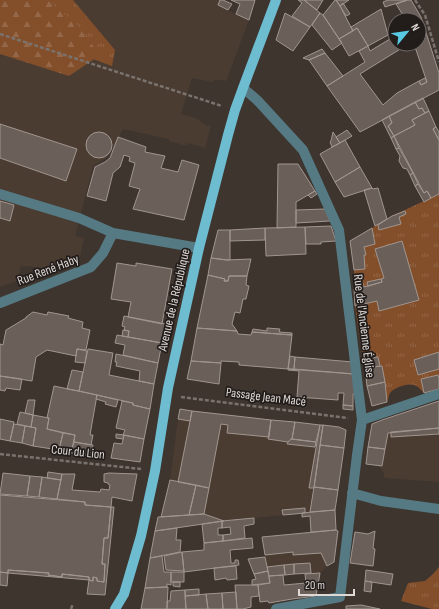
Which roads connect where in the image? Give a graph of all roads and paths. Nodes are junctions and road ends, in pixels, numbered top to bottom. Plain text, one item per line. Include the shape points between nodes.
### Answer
1 (276, 0) edge
2 (415, 0) edge
3 (0, 34) edge
4 (439, 62) edge
5 (243, 88) junction
6 (235, 110) junction
7 (0, 194) edge
8 (113, 233) junction
9 (199, 248) junction
10 (0, 303) edge
11 (439, 394) edge
12 (166, 395) junction
13 (362, 420) junction
14 (0, 454) edge
15 (155, 471) junction
16 (352, 493) junction
17 (439, 509) edge
18 (72, 604) dead end
19 (71, 609) edge
20 (115, 609) edge
21 (276, 609) edge

1 - 5 main road, Avenue de la République
2 - 4 path via 425,15
3 - 6 path
5 - 6 main road, Avenue de la République
5 - 13 street, Rue de l'Ancienne Église via 304,150 339,230
6 - 9 main road, Avenue de la République
7 - 8 street via 79,218
8 - 9 street
8 - 10 street, Rue René Haby via 103,253 91,267
9 - 12 main road, Avenue de la République
11 - 13 street
12 - 13 path, Passage Jean Macé
12 - 15 main road, Avenue de la République
13 - 16 street, Rue de l'Ancienne Église
14 - 15 path, Cour du Lion
15 - 20 main road, Avenue de la République via 141,536 124,594
16 - 17 street
16 - 21 street, Rue de l'Ancienne Église via 340,597
18 - 19 path

